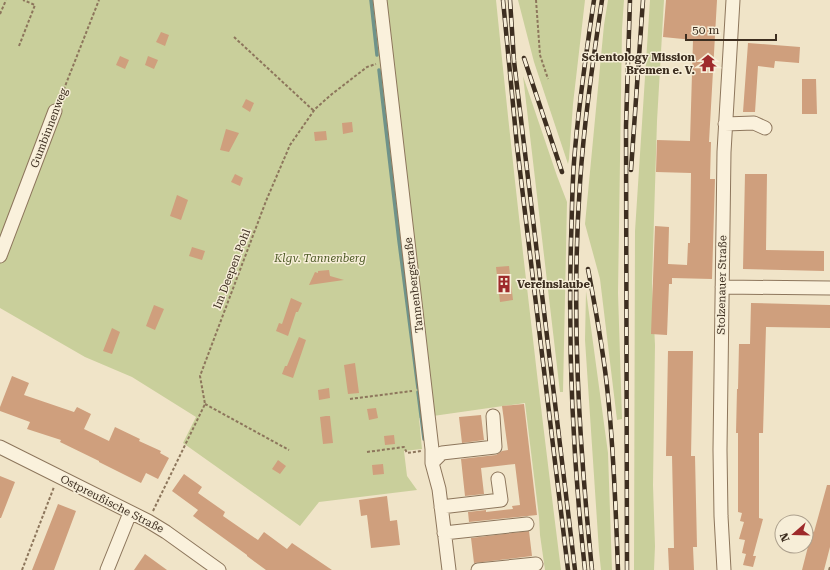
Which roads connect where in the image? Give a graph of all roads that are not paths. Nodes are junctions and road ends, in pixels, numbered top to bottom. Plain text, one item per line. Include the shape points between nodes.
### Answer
1 (380, 0) edge
2 (733, 0) edge
3 (55, 111) road end
4 (725, 124) junction
5 (765, 128) dead end
6 (0, 256) edge
7 (722, 288) junction
8 (830, 288) edge
9 (493, 416) dead end
10 (0, 447) edge
11 (432, 462) junction
12 (498, 479) dead end
13 (441, 507) junction
14 (130, 513) junction
15 (527, 524) dead end
16 (444, 533) junction
17 (536, 564) dead end
18 (107, 570) edge
19 (219, 570) edge
20 (449, 570) edge
21 (478, 570) edge
22 (724, 570) edge

1 - 11 street, Tannenbergstraße via 426,389
2 - 4 street, Stolzenauer Straße
3 - 6 street, Gumbinnenweg
4 - 5 street via 754,123
4 - 7 street, Stolzenauer Straße
7 - 8 street
7 - 22 street, Stolzenauer Straße via 720,450
9 - 11 street via 495,447 442,453
10 - 14 street, Ostpreußische Straße
11 - 13 street, Tannenbergstraße
12 - 13 street via 501,500
13 - 16 street, Tannenbergstraße
14 - 18 street
14 - 19 street, Ostpreußische Straße via 166,532
15 - 16 street
16 - 20 street, Tannenbergstraße
17 - 21 street

